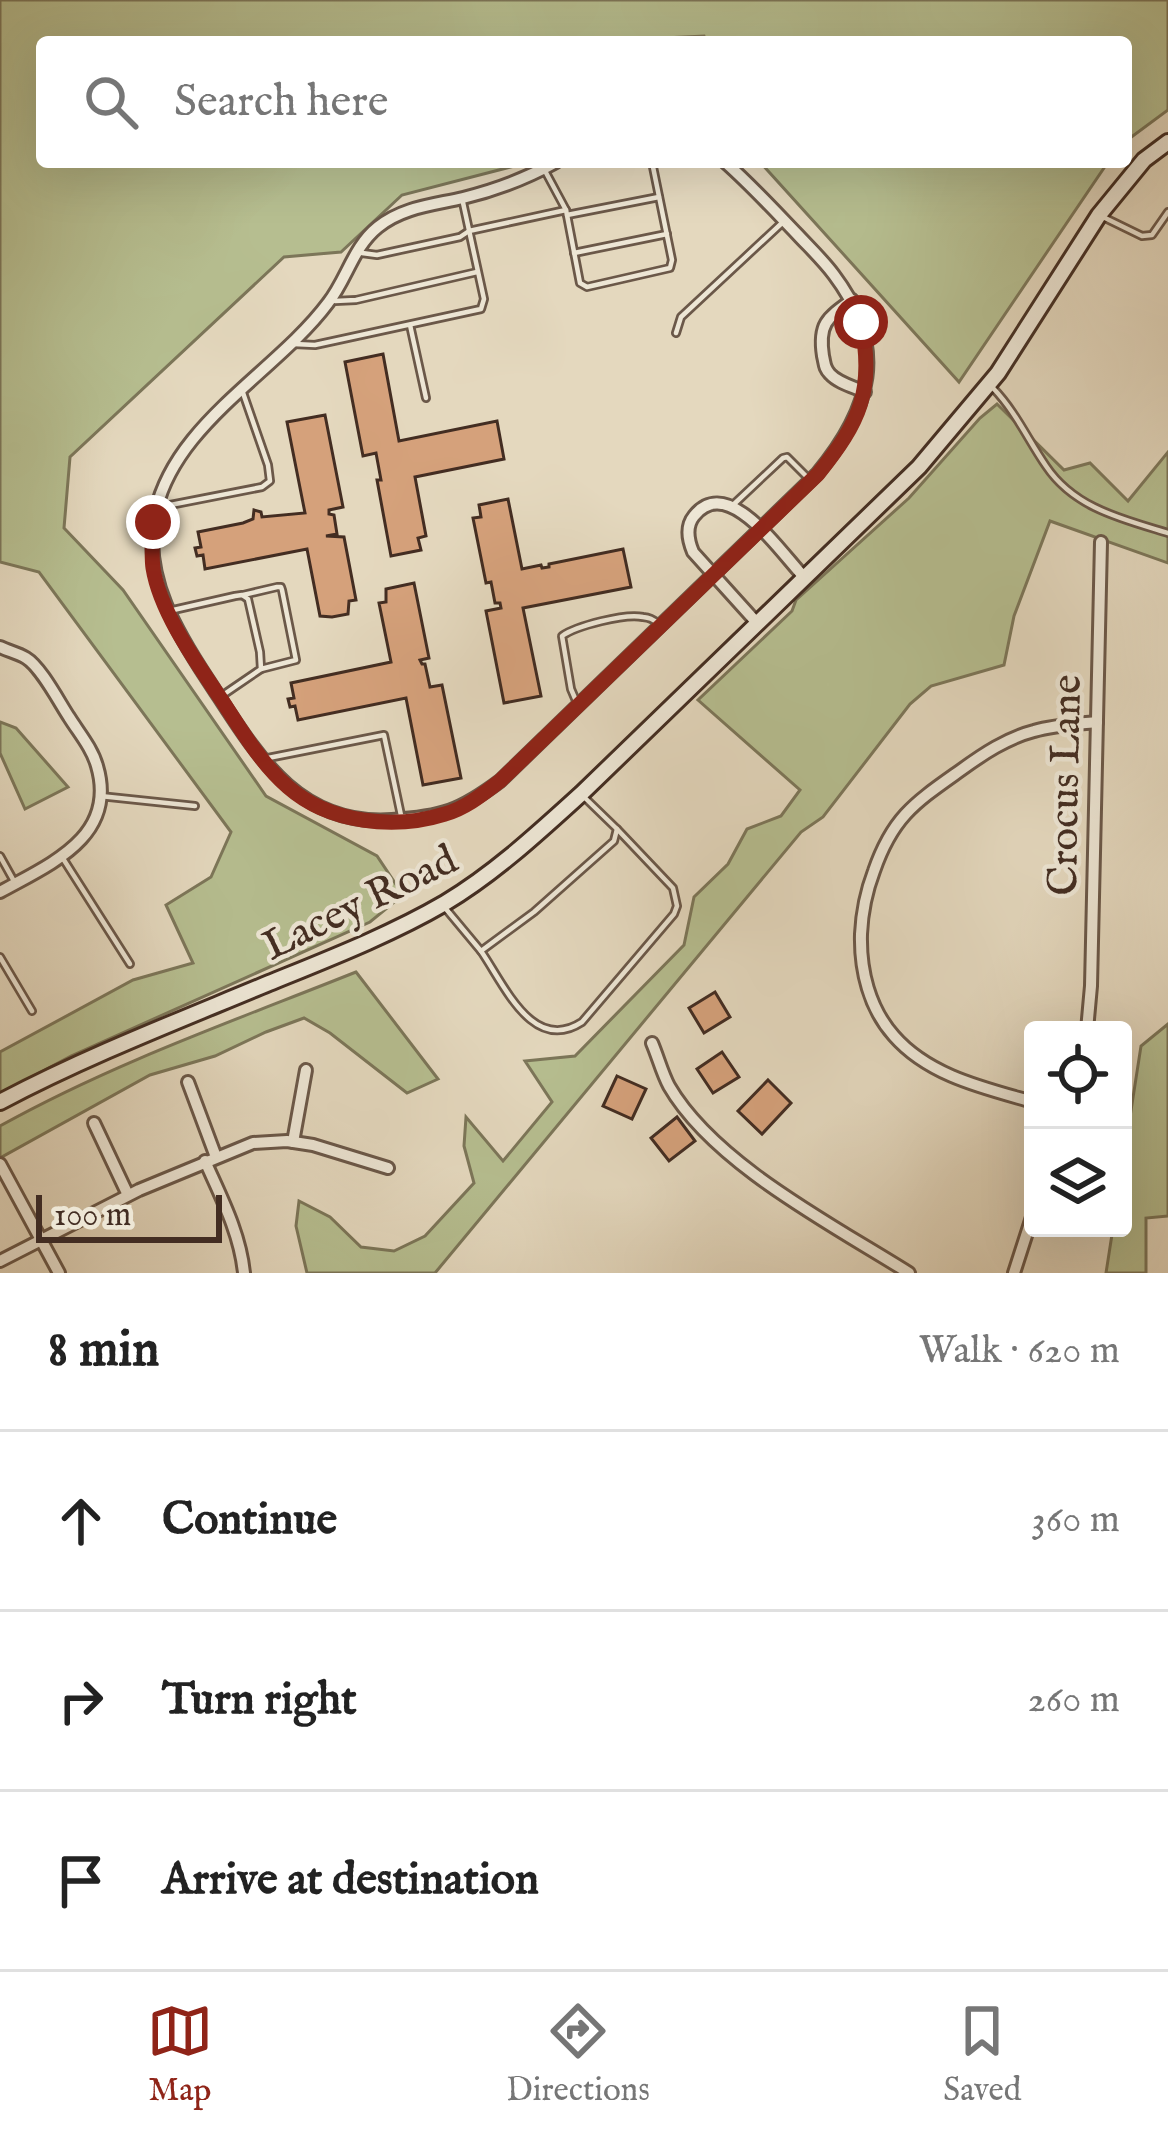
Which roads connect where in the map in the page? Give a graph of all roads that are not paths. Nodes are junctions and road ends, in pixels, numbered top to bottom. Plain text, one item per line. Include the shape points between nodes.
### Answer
1 (1168, 142) edge
2 (653, 168) edge
3 (731, 168) edge
4 (544, 169) joint
5 (659, 197) junction
6 (462, 198) junction
7 (567, 212) junction
8 (1168, 212) edge
9 (1099, 215) junction
10 (784, 221) junction
11 (469, 231) junction
12 (667, 234) junction
13 (358, 251) junction
14 (574, 253) junction
15 (478, 272) junction
16 (851, 300) junction
17 (330, 301) junction
18 (410, 325) junction
19 (676, 333) dead end
20 (288, 344) junction
21 (989, 384) junction
22 (242, 389) junction
23 (865, 392) junction
24 (426, 398) dead end
25 (811, 481) junction
26 (733, 505) junction
27 (157, 508) junction
28 (760, 530) junction
29 (1168, 533) edge
30 (1101, 542) dead end
31 (714, 574) junction
32 (804, 577) junction
33 (242, 595) junction
34 (169, 611) junction
35 (758, 623) junction
36 (661, 625) junction
37 (0, 647) edge
38 (261, 669) junction
39 (220, 698) junction
40 (578, 706) junction
41 (1097, 722) junction
42 (263, 759) junction
43 (581, 794) junction
44 (100, 796) junction
45 (196, 806) dead end
46 (402, 820) junction
47 (617, 830) junction
48 (0, 856) edge
49 (62, 856) junction
50 (15, 883) junction
51 (0, 892) edge
52 (443, 904) junction
53 (481, 952) junction
54 (0, 957) edge
55 (130, 964) dead end
56 (32, 1011) dead end
57 (1088, 1021) edge
58 (652, 1042) dead end
59 (306, 1070) dead end
60 (188, 1082) dead end
61 (1024, 1099) edge
62 (0, 1102) edge
63 (94, 1123) dead end
64 (293, 1142) junction
65 (211, 1159) junction
66 (0, 1164) edge
67 (388, 1168) dead end
68 (128, 1195) junction
69 (1026, 1237) edge
70 (41, 1240) junction
71 (0, 1261) edge
72 (59, 1273) edge
73 (244, 1273) edge
74 (909, 1273) edge
75 (1014, 1273) edge

1 - 9 main road, Lacey Road
2 - 5 lane
3 - 10 street
4 - 6 street
4 - 7 lane
5 - 7 lane
5 - 12 lane
6 - 11 lane
6 - 13 street via 390,219
7 - 11 lane
7 - 14 lane
8 - 9 lane via 1152,235 1142,236
9 - 21 main road, Lacey Road
10 - 16 street
10 - 19 lane via 681,316
11 - 13 lane via 377,255
11 - 15 lane
12 - 14 lane
12 - 14 lane via 670,268 587,287
13 - 17 street
15 - 17 lane
15 - 18 lane via 481,309
16 - 23 street via 866,345
16 - 23 street via 830,316 820,338 830,374
17 - 20 street
18 - 20 lane
18 - 24 lane
20 - 22 street
21 - 29 lane via 1070,494
21 - 32 main road, Lacey Road via 919,467
22 - 27 street via 173,464
22 - 27 lane via 270,481
23 - 25 street via 842,444
25 - 26 lane via 782,458
25 - 28 street
26 - 28 street
26 - 31 street via 712,503 688,527 693,552
27 - 34 street via 153,569
28 - 31 street
28 - 32 street
30 - 41 street, Crocus Lane
31 - 35 street
31 - 36 street
32 - 35 main road, Lacey Road
33 - 34 lane
33 - 38 lane
33 - 38 lane via 282,590 296,660
34 - 39 street
35 - 43 main road, Lacey Road
36 - 40 street
36 - 40 lane via 634,616 562,636
37 - 44 street via 30,660 67,714 91,750
38 - 39 lane
39 - 42 street
40 - 46 street via 470,804
41 - 57 street, Crocus Lane
41 - 61 street via 1029,731 932,790 884,840 866,893 863,973 892,1034 960,1081
42 - 46 street via 311,804 356,820
42 - 46 lane via 384,735
43 - 47 lane
43 - 52 main road, Lacey Road
44 - 45 lane
44 - 49 street via 91,829
47 - 53 lane via 573,878
47 - 53 lane via 673,888 677,906 582,1022 556,1032 538,1027
48 - 50 lane
49 - 50 street
49 - 55 lane
50 - 51 street
52 - 53 lane
52 - 62 main road, Lacey Road
54 - 56 lane
58 - 74 street via 668,1083 705,1133
59 - 64 street
60 - 65 street
63 - 68 street
64 - 65 street via 265,1141
64 - 67 street
65 - 68 street
65 - 73 street
66 - 70 street
68 - 70 street
69 - 75 street
70 - 71 street
70 - 72 street

